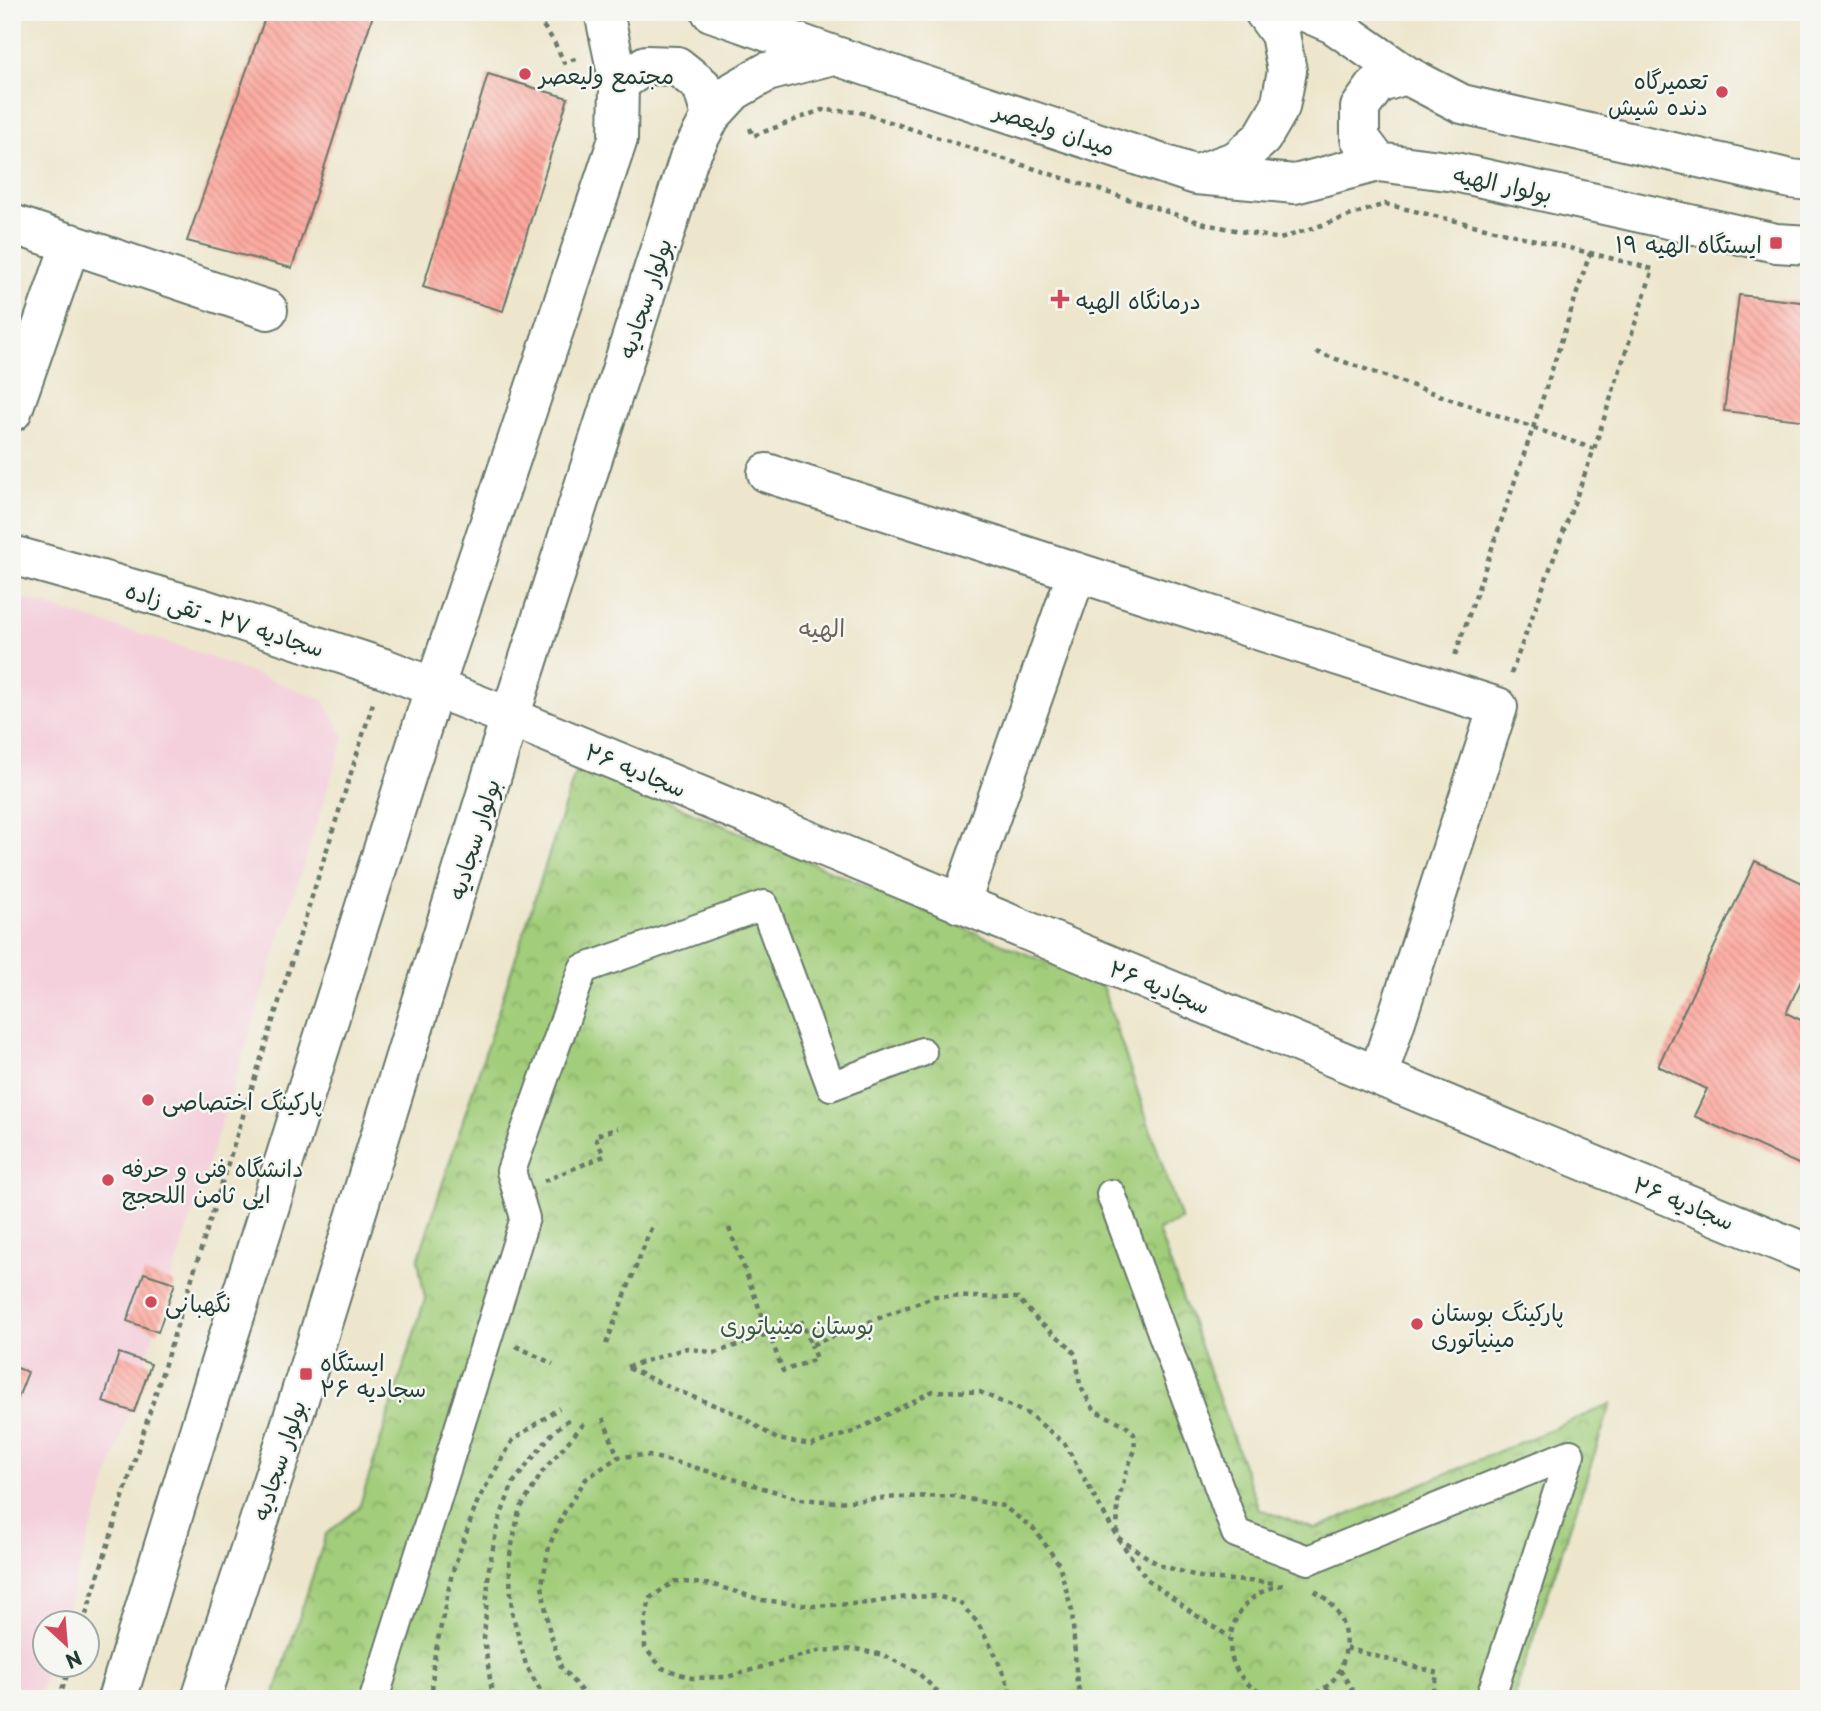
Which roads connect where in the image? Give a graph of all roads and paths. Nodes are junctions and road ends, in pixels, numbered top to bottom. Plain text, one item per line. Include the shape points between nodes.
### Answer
1 (604, 12) edge
2 (711, 12) edge
3 (1264, 12) edge
4 (1305, 12) edge
5 (833, 55) junction
6 (1406, 75) junction
7 (619, 83) junction
8 (723, 104) junction
9 (1378, 162) junction
10 (1196, 175) junction
11 (1809, 181) edge
12 (12, 224) edge
13 (71, 243) junction
14 (1809, 245) edge
15 (1590, 253) junction
16 (268, 310) dead end
17 (1316, 352) dead end
18 (12, 412) edge
19 (1533, 428) junction
20 (1594, 449) junction
21 (767, 472) dead end
22 (12, 555) edge
23 (1077, 572) junction
24 (384, 668) junction
25 (434, 689) junction
26 (1444, 690) junction
27 (1498, 707) junction
28 (510, 718) junction
29 (960, 904) junction
30 (922, 1052) dead end
31 (1378, 1076) junction
32 (618, 1128) dead end
33 (517, 1192) junction
34 (1111, 1194) dead end
35 (653, 1223) dead end
36 (729, 1228) dead end
37 (1809, 1254) edge
38 (489, 1332) junction
39 (769, 1334) junction
40 (606, 1345) dead end
41 (811, 1345) junction
42 (552, 1364) dead end
43 (559, 1408) dead end
44 (572, 1417) dead end
45 (603, 1418) dead end
46 (587, 1420) dead end
47 (618, 1457) junction
48 (1117, 1537) junction
49 (1305, 1588) dead end
50 (87, 1610) edge
51 (1230, 1637) junction
52 (1346, 1647) junction
53 (1340, 1670) junction
54 (65, 1680) edge
55 (1326, 1687) junction
56 (1305, 1698) edge
57 (59, 1699) edge
58 (117, 1699) edge
59 (201, 1699) edge
60 (374, 1699) edge
61 (432, 1699) edge
62 (493, 1699) edge
63 (545, 1699) edge
64 (588, 1699) edge
65 (945, 1699) edge
66 (1014, 1699) edge
67 (1082, 1699) edge
68 (1278, 1699) edge
69 (1297, 1699) edge
70 (1335, 1699) edge
71 (1358, 1699) edge
72 (1430, 1699) edge
73 (1490, 1699) edge

1 - 7 main road
2 - 5 main road, میدان ولیعصر
3 - 10 main road via 1280,34 1287,71 1280,107 1262,138 1237,160
4 - 6 main road via 1333,24
5 - 8 main road via 767,72
5 - 10 main road, میدان ولیعصر
6 - 9 main road via 1377,84 1360,108 1360,138
6 - 11 main road via 1462,104
7 - 8 main road via 646,65 677,66
7 - 25 main road via 618,139
8 - 15 path via 753,136 821,110 859,112 1205,224 1280,239 1385,204
8 - 28 main road, بولوار سجادیه via 688,158
9 - 10 main road, بولوار الهیه via 1295,184
9 - 14 main road, بولوار الهیه via 1455,172 1776,243
12 - 13 main road
13 - 16 main road
13 - 18 main road
15 - 19 path
15 - 20 path via 1653,268
17 - 19 path
19 - 20 path
19 - 26 path
20 - 27 path
21 - 23 main road
22 - 24 main road, سجادیه ۲۷ ـ تقی زاده via 201,608
23 - 26 main road
23 - 29 main road
24 - 25 main road, سجادیه ۲۷ ـ تقی زاده
24 - 50 path
25 - 28 main road, سجادیه ۲۶
25 - 58 main road
26 - 27 main road
27 - 31 main road
28 - 29 main road, سجادیه ۲۶
28 - 59 main road, بولوار سجادیه
29 - 31 main road, سجادیه ۲۶
30 - 33 street via 831,1086 764,905 583,969 511,1171
31 - 37 main road, سجادیه ۲۶
32 - 33 path via 595,1136 604,1156
33 - 38 street via 525,1218
34 - 73 street via 1236,1533 1308,1560 1570,1454
35 - 40 path
36 - 39 path
38 - 42 path
38 - 60 street
39 - 41 path via 802,1322
39 - 41 path via 783,1371 816,1359
39 - 48 path via 715,1353 687,1348 627,1367 739,1415 777,1439 811,1445 853,1432 933,1391 980,1392 1030,1415 1065,1444
41 - 48 path via 935,1296 1018,1298 1076,1354 1080,1386 1095,1411 1124,1424 1134,1434 1135,1450 1118,1502
43 - 61 path via 513,1440 478,1500 452,1573 433,1664
44 - 62 path via 554,1431 513,1483 498,1522 484,1639
45 - 47 path
46 - 63 path via 543,1471 519,1511 509,1560 512,1612 526,1665
47 - 64 path via 586,1479 565,1511 549,1546 542,1586 561,1667
47 - 67 path via 645,1455 800,1499 837,1502 953,1496 1003,1506 1035,1530 1059,1564 1072,1611
48 - 51 path via 1147,1579
48 - 51 path via 1159,1565 1204,1578 1294,1584 1271,1587 1251,1598 1237,1615
49 - 52 path via 1333,1605 1344,1625
51 - 68 path via 1233,1660 1243,1679 1261,1694
52 - 53 path
52 - 72 path via 1438,1673
53 - 55 path
53 - 71 path
54 - 57 path
55 - 56 path
55 - 70 path
56 - 69 path
65 - 66 path via 916,1671 883,1655 856,1649 818,1651 727,1676 692,1678 662,1668 645,1648 650,1598 675,1581 814,1606 937,1596 960,1603 977,1622

